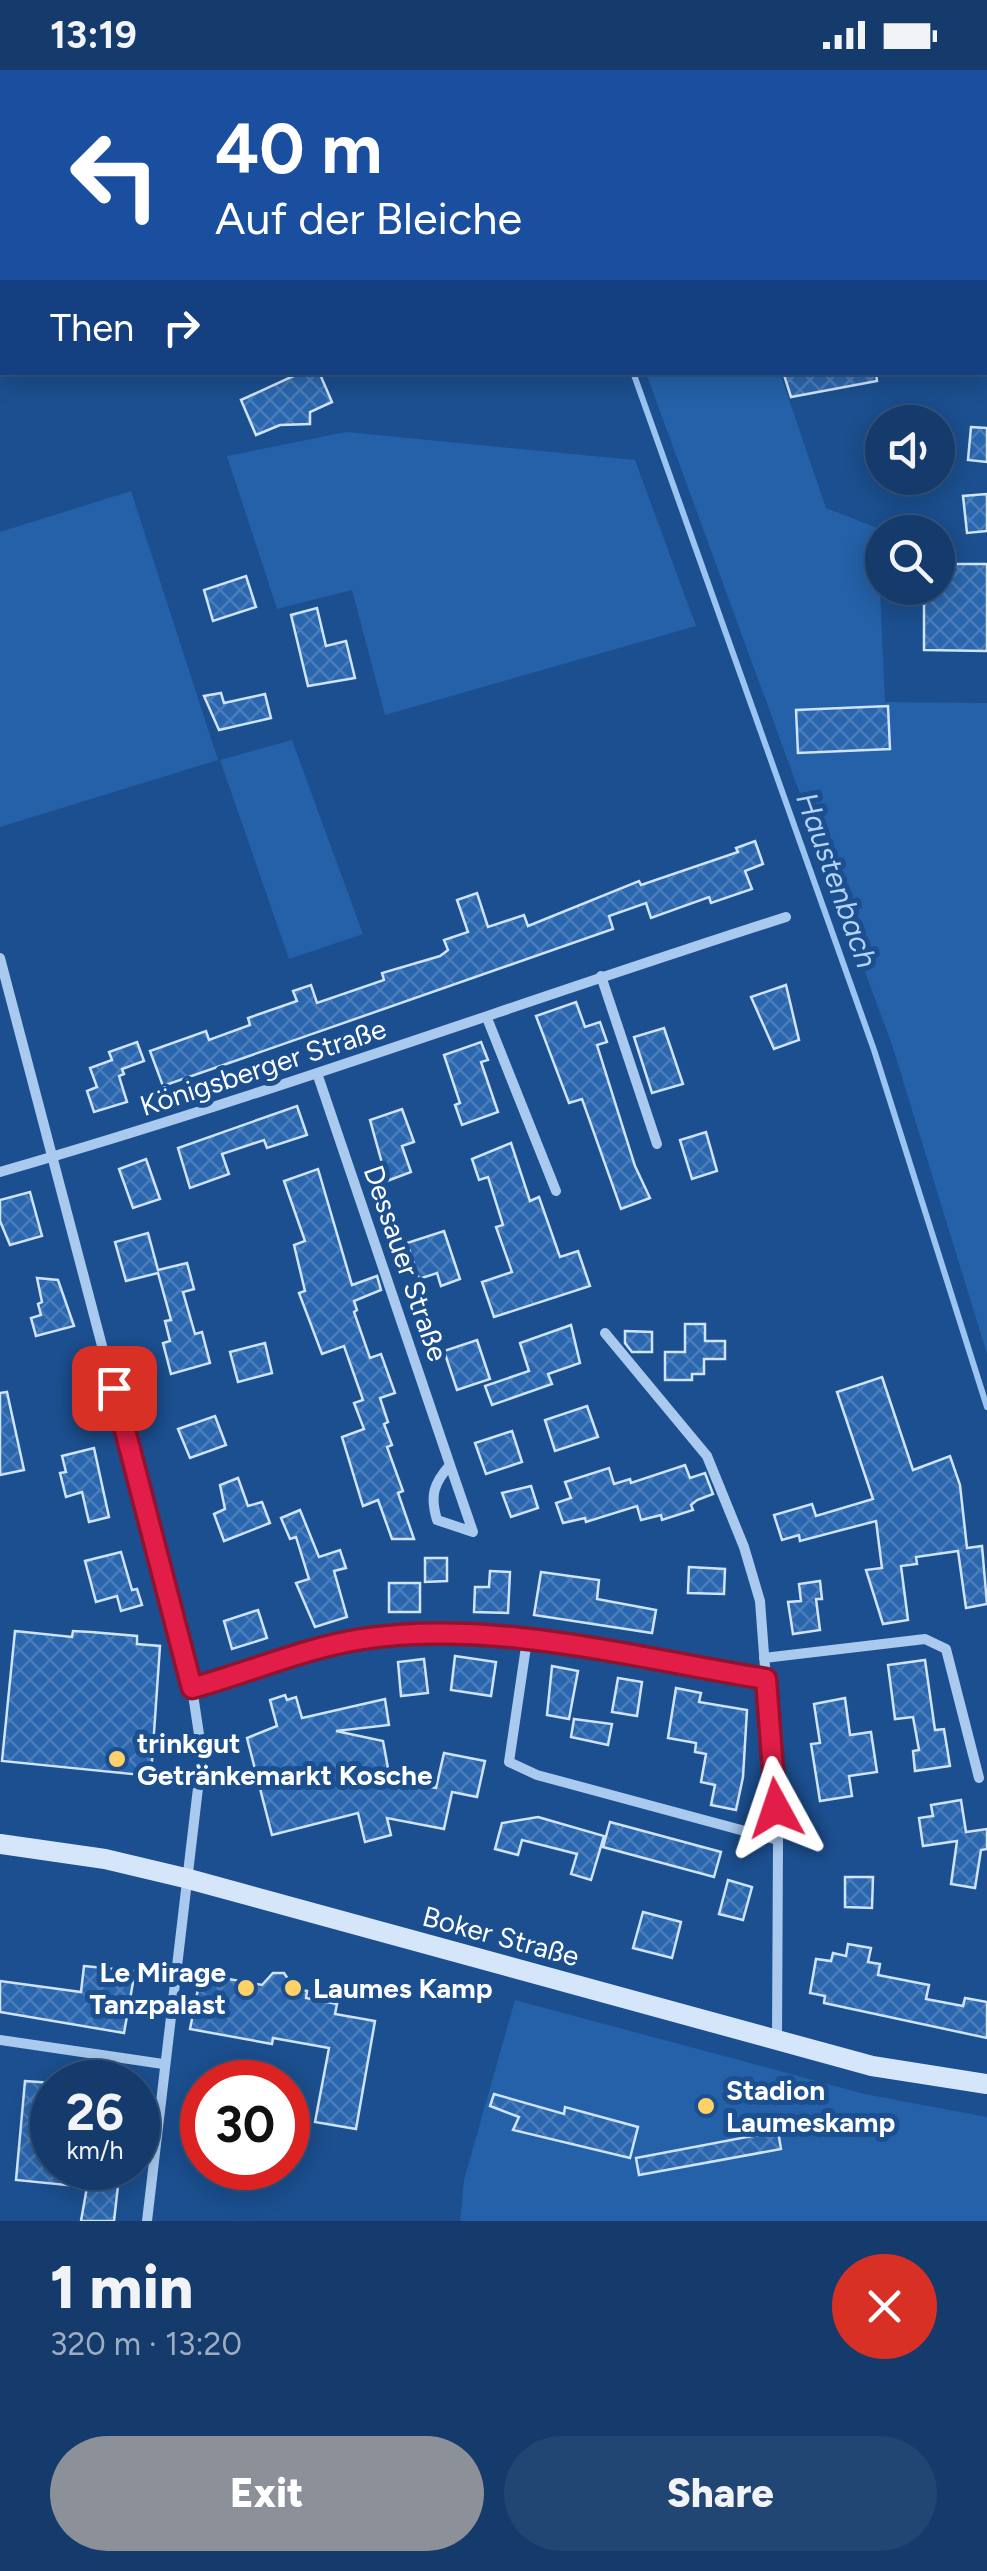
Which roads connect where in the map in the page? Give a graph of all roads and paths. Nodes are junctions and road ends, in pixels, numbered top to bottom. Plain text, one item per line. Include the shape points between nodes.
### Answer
1 (786, 917) dead end
2 (0, 958) edge
3 (601, 976) junction
4 (487, 1018) junction
5 (318, 1076) junction
6 (658, 1144) dead end
7 (52, 1157) junction
8 (0, 1172) edge
9 (556, 1191) dead end
10 (605, 1333) dead end
11 (450, 1465) junction
12 (527, 1640) junction
13 (764, 1658) junction
14 (766, 1679) junction
15 (192, 1688) junction
16 (979, 1778) dead end
17 (778, 1840) junction
18 (0, 1844) edge
19 (184, 1878) junction
20 (0, 2040) edge
21 (777, 2040) junction
22 (163, 2064) junction
23 (987, 2084) edge
24 (147, 2221) edge

1 - 3 street, Königsberger Straße
2 - 7 street
3 - 4 street, Königsberger Straße
3 - 6 street
4 - 5 street, Königsberger Straße
4 - 9 street
5 - 7 street, Königsberger Straße
5 - 11 street, Dessauer Straße
7 - 8 street, Königsberger Straße
7 - 15 street
10 - 13 street via 706,1456 760,1601
11 - 11 street, Dessauer Straße via 462,1498 473,1532 437,1520 431,1500
12 - 14 street
12 - 15 street via 428,1633 358,1640
12 - 17 street via 509,1762
13 - 14 street
13 - 16 street via 924,1639 946,1648
14 - 17 street
15 - 19 street via 202,1754
17 - 21 street
18 - 19 main road, Boker Straße
19 - 21 main road, Boker Straße
19 - 22 street
20 - 22 street
21 - 23 main road, Boker Straße via 872,2066
22 - 24 street

